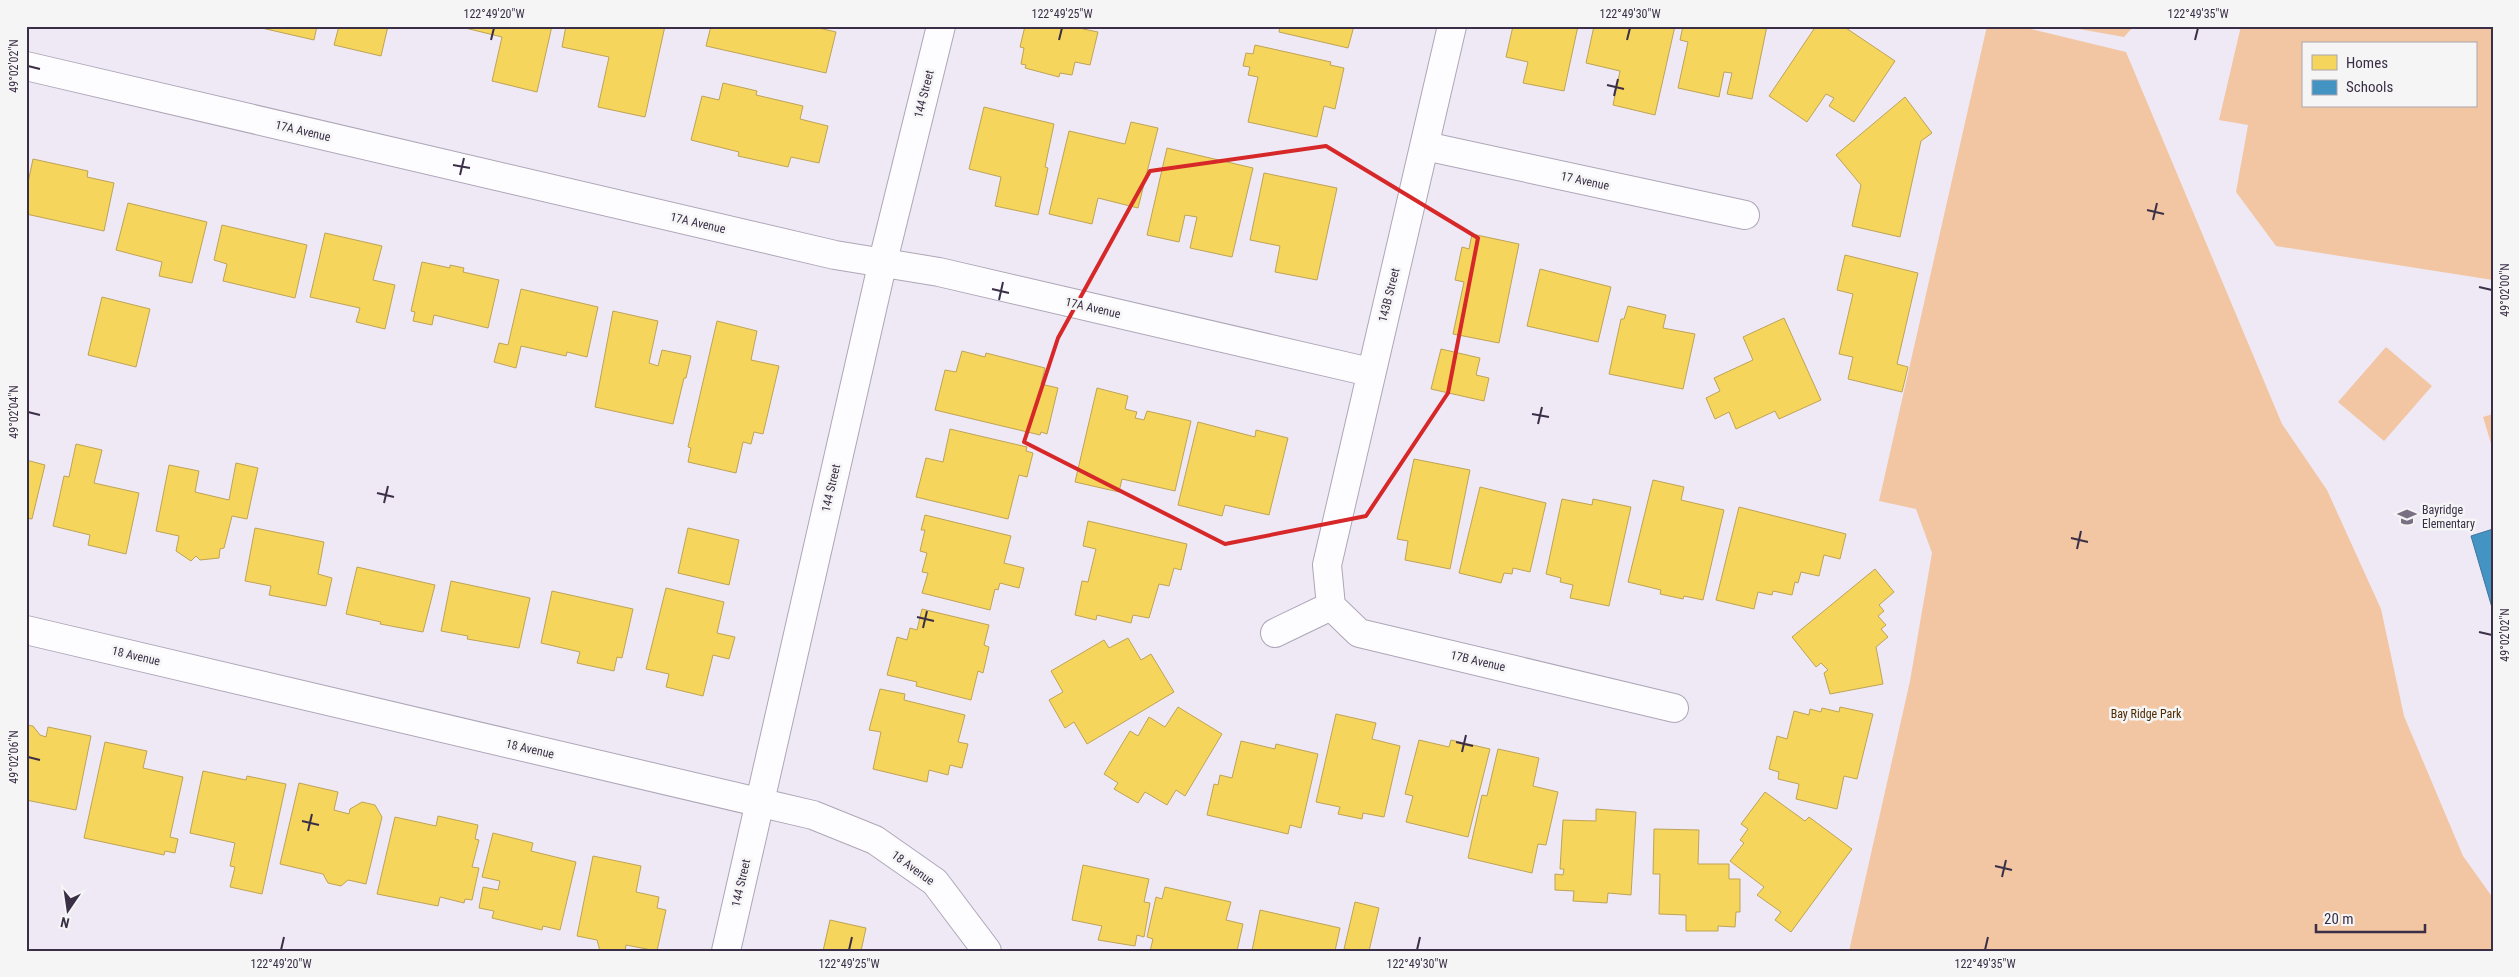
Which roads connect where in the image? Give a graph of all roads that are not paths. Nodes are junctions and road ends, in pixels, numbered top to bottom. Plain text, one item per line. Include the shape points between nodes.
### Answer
1 (941, 26) edge
2 (1452, 26) edge
3 (26, 66) edge
4 (1425, 146) junction
5 (1745, 215) dead end
6 (883, 261) junction
7 (1370, 372) junction
8 (1332, 606) junction
9 (26, 630) edge
10 (1275, 633) dead end
11 (1674, 708) dead end
12 (759, 802) junction
13 (726, 951) edge
14 (987, 951) edge

1 - 6 street, 144 Street
2 - 4 street, 143B Street
3 - 6 street, 17A Avenue via 835,254
4 - 5 street, 17 Avenue
4 - 7 street, 143B Street
6 - 7 street, 17A Avenue
6 - 12 street, 144 Street
7 - 8 street, 143B Street via 1327,565
8 - 10 street
8 - 11 street, 17B Avenue via 1359,633
9 - 12 street, 18 Avenue
12 - 13 street, 144 Street
12 - 14 street, 18 Avenue via 813,815 875,840 935,882

